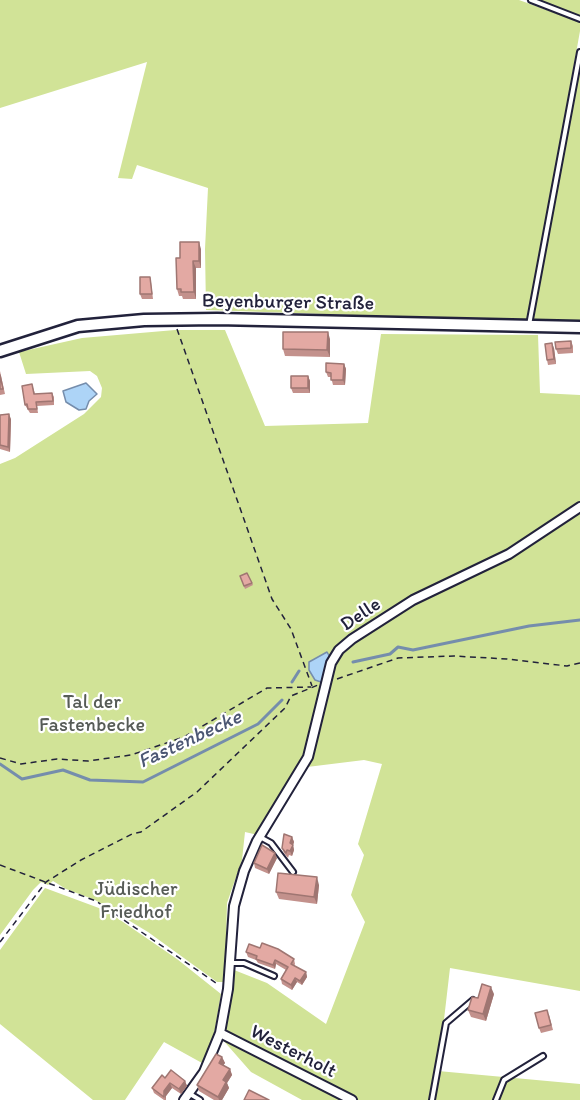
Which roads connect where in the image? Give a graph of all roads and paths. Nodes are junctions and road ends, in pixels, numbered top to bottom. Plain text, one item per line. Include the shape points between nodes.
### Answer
1 (531, 0) edge
2 (580, 19) edge
3 (580, 52) edge
4 (174, 319) junction
5 (529, 326) junction
6 (580, 327) edge
7 (0, 351) edge
8 (580, 507) edge
9 (580, 663) edge
10 (325, 683) junction
11 (312, 687) junction
12 (0, 758) edge
13 (260, 837) junction
14 (0, 865) edge
15 (293, 872) edge
16 (46, 882) junction
17 (0, 942) edge
18 (230, 963) junction
19 (274, 976) dead end
20 (228, 989) junction
21 (476, 998) edge
22 (220, 1033) junction
23 (543, 1056) dead end
24 (187, 1097) edge
25 (200, 1100) edge
26 (352, 1100) edge
27 (432, 1100) edge
28 (496, 1100) edge

1 - 2 lane
3 - 5 lane
4 - 5 main road, Beyenburger Straße
4 - 7 main road, Beyenburger Straße via 78,326
4 - 11 path via 272,599 291,629
5 - 6 main road, Beyenburger Straße
8 - 10 street, Delle via 509,554 413,600 352,639 331,663
9 - 10 path via 567,666 454,656 398,658
10 - 11 path
10 - 13 street, Delle via 308,756
11 - 12 path via 267,688 184,737 132,755 21,764
11 - 16 path via 291,696 285,708 197,792 141,832 81,860
13 - 15 lane via 271,843
13 - 18 street, Delle via 234,906
14 - 16 path
16 - 17 path
16 - 20 path via 96,901
18 - 19 lane via 244,963
18 - 20 street, Delle
20 - 22 street, Delle
21 - 27 lane via 446,1023
22 - 24 street, Delle via 204,1072
22 - 26 street, Westerholt
23 - 28 lane via 504,1080
24 - 25 lane

